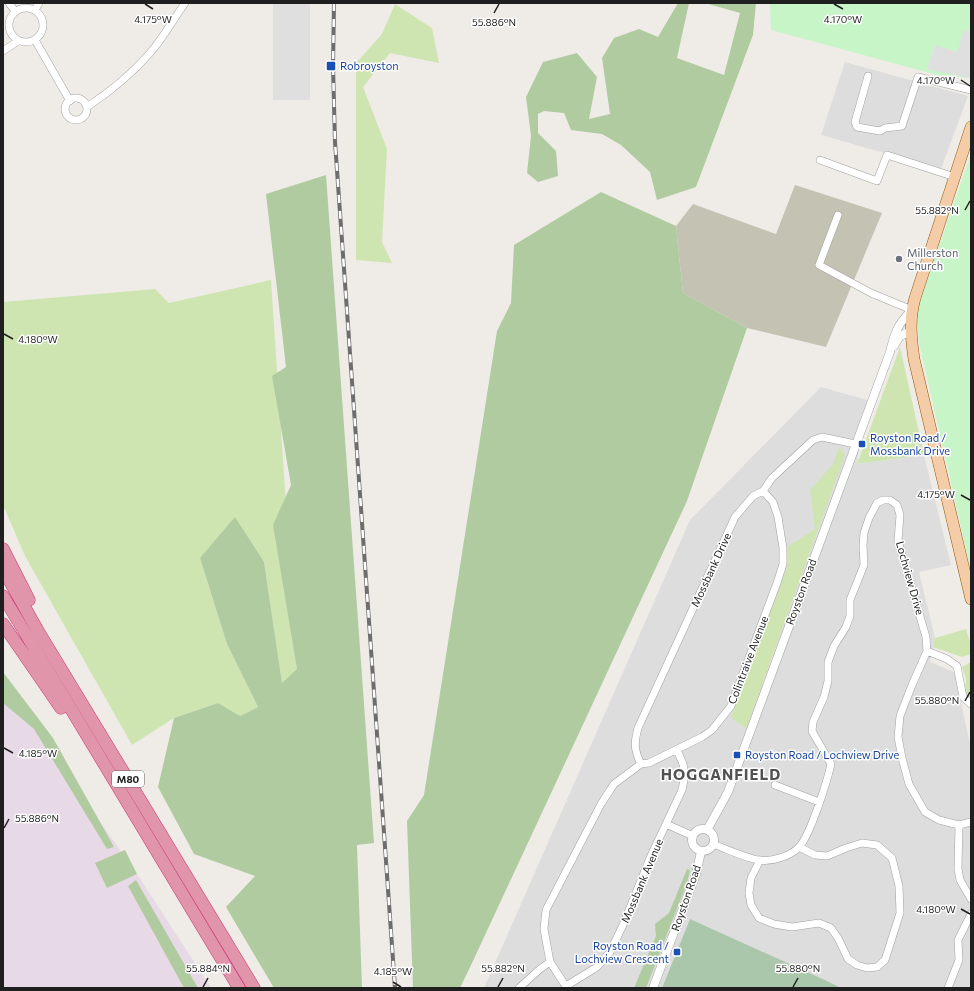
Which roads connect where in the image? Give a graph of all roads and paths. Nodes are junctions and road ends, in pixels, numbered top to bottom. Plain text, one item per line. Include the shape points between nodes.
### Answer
1 (9, 3) edge
2 (39, 3) edge
3 (185, 3) edge
4 (35, 10) junction
5 (15, 11) junction
6 (6, 32) edge
7 (35, 40) junction
8 (18, 41) junction
9 (3, 51) edge
10 (868, 76) dead end
11 (971, 90) edge
12 (70, 101) junction
13 (87, 107) junction
14 (971, 127) edge
15 (820, 160) dead end
16 (955, 177) junction
17 (838, 215) dead end
18 (912, 310) junction
19 (911, 331) junction
20 (890, 352) junction
21 (855, 444) junction
22 (763, 492) junction
23 (3, 550) edge
24 (3, 569) edge
25 (3, 596) edge
26 (971, 599) edge
27 (3, 624) edge
28 (927, 651) junction
29 (971, 704) edge
30 (100, 733) junction
31 (677, 750) junction
32 (641, 764) junction
33 (775, 786) dead end
34 (120, 791) junction
35 (819, 802) junction
36 (971, 822) edge
37 (666, 824) junction
38 (959, 825) junction
39 (707, 830) junction
40 (692, 836) junction
41 (713, 844) junction
42 (800, 847) junction
43 (701, 852) junction
44 (760, 860) junction
45 (971, 899) edge
46 (971, 914) edge
47 (550, 962) junction
48 (567, 987) edge
49 (239, 988) edge
50 (254, 988) edge
51 (519, 988) edge
52 (652, 988) edge
53 (948, 988) edge

1 - 5 street
2 - 4 street
3 - 13 street via 151,52 134,71
4 - 5 street via 24,8
4 - 7 street via 43,25 40,36
5 - 6 street
6 - 8 street
7 - 8 street
7 - 12 street
8 - 9 street
10 - 11 street via 855,122 857,127 880,131 902,126 918,77
12 - 13 street via 80,99
12 - 13 street via 66,106 66,113 74,120 84,117
14 - 16 main road
15 - 16 street via 877,181 887,155
16 - 18 main road
17 - 18 street via 819,266 871,293
18 - 19 main road
18 - 20 street, Royston Road via 898,327
19 - 20 street, Royston Road via 900,336
19 - 26 main road via 915,365
20 - 21 street, Royston Road
21 - 22 street, Mossbank Drive via 822,437 813,440 772,478
21 - 39 street, Royston Road via 728,792
22 - 31 street, Colintraive Avenue via 773,502 778,517 783,564 777,583 732,706 712,730
22 - 32 street, Mossbank Drive via 753,496 735,517 638,728 634,740 635,752
23 - 30 highway
24 - 30 highway, M80
25 - 34 highway, M80
27 - 34 highway
28 - 29 street via 957,666 963,697
28 - 35 street, Lochview Drive via 926,637 898,541 900,515 897,504 883,500 878,503 869,518 864,533 864,565 850,600 850,616 846,627 828,662 828,680 824,697 813,722 812,731 831,764
28 - 38 street via 900,716 898,737 908,784 925,812 939,820
30 - 50 highway, M80
31 - 32 street, Colintraive Avenue
31 - 37 street, Mossbank Avenue via 685,775 682,790
32 - 47 street, Colintraive Avenue via 614,784 546,910 544,929
33 - 35 street
34 - 49 highway, M80
35 - 42 street, Lochview Drive
36 - 38 street
37 - 40 street, Mossbank Avenue
37 - 48 street, Mossbank Avenue via 610,952 596,967
38 - 45 street via 958,869 960,880
39 - 40 street via 699,829
39 - 41 street via 713,835
40 - 43 street via 692,844
41 - 43 street
41 - 44 street
42 - 44 street via 774,860
42 - 44 street via 815,855 827,856 857,845 877,844 892,858 899,886 900,913 885,960 877,968 857,965 848,959 831,928 819,923 792,928 759,918 751,904 749,893 751,878
43 - 52 street, Royston Road via 696,874
46 - 53 street via 958,940 959,960
47 - 48 street, Colintraive Avenue
47 - 51 street

